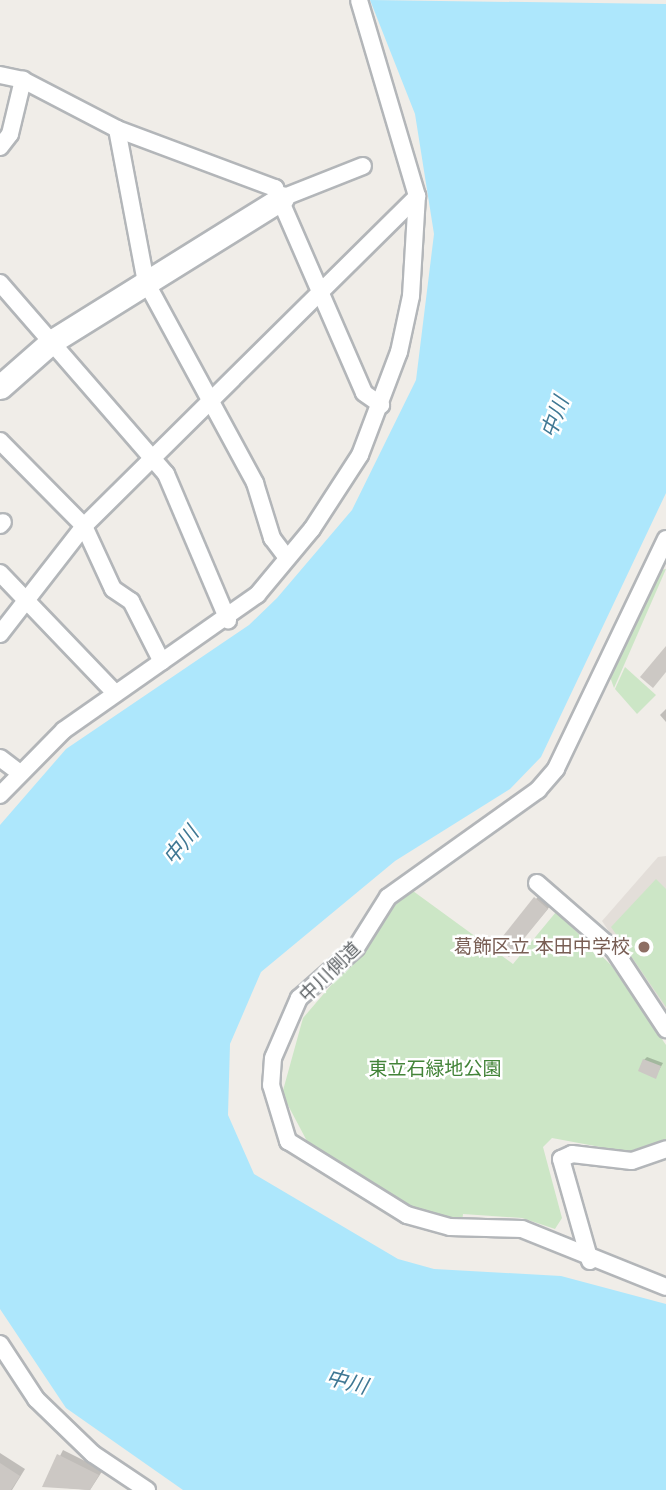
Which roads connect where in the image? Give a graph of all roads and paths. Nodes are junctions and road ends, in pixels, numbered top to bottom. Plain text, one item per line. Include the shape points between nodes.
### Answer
1 (359, 0) edge
2 (0, 75) edge
3 (23, 80) junction
4 (117, 129) junction
5 (0, 147) edge
6 (363, 166) dead end
7 (417, 196) junction
8 (282, 198) junction
9 (146, 282) junction
10 (0, 283) edge
11 (318, 291) junction
12 (51, 342) junction
13 (0, 387) edge
14 (210, 398) junction
15 (381, 405) junction
16 (0, 441) edge
17 (152, 457) junction
18 (84, 526) junction
19 (664, 550) edge
20 (287, 558) junction
21 (0, 573) edge
22 (26, 600) junction
23 (228, 620) junction
24 (0, 634) edge
25 (162, 662) junction
26 (115, 693) junction
27 (0, 758) edge
28 (18, 771) junction
29 (0, 795) edge
30 (537, 883) dead end
31 (666, 1029) edge
32 (666, 1149) edge
33 (575, 1217) junction
34 (559, 1243) junction
35 (590, 1261) junction
36 (666, 1287) edge
37 (0, 1344) edge
38 (147, 1490) edge

1 - 7 street
2 - 3 street
3 - 4 street
3 - 5 street via 10,134
4 - 8 street via 253,178
4 - 9 street
6 - 8 street
7 - 11 street
7 - 15 street via 411,296
8 - 9 street
8 - 11 street
9 - 12 street
9 - 14 street
10 - 12 street
11 - 14 street
11 - 15 street via 364,393
12 - 13 street
12 - 17 street
14 - 17 street
14 - 20 street
15 - 20 street via 333,500
16 - 18 street
17 - 18 street
17 - 23 street via 166,474
18 - 22 street
18 - 25 street via 114,589 131,601
19 - 34 street, 中川側道 via 587,713 546,782 399,886 356,948 299,998 273,1058 276,1118 288,1141 305,1154 417,1220 450,1227 522,1229
20 - 23 street
21 - 22 street
22 - 24 street
22 - 26 street
23 - 25 street
25 - 26 street
26 - 28 street
27 - 28 street
28 - 29 street
30 - 31 street via 614,950
32 - 33 street via 616,1162 566,1154 560,1165
33 - 34 street via 574,1237
33 - 35 street
34 - 35 street, 中川側道
35 - 36 street, 中川側道
37 - 38 street via 36,1399 93,1454

